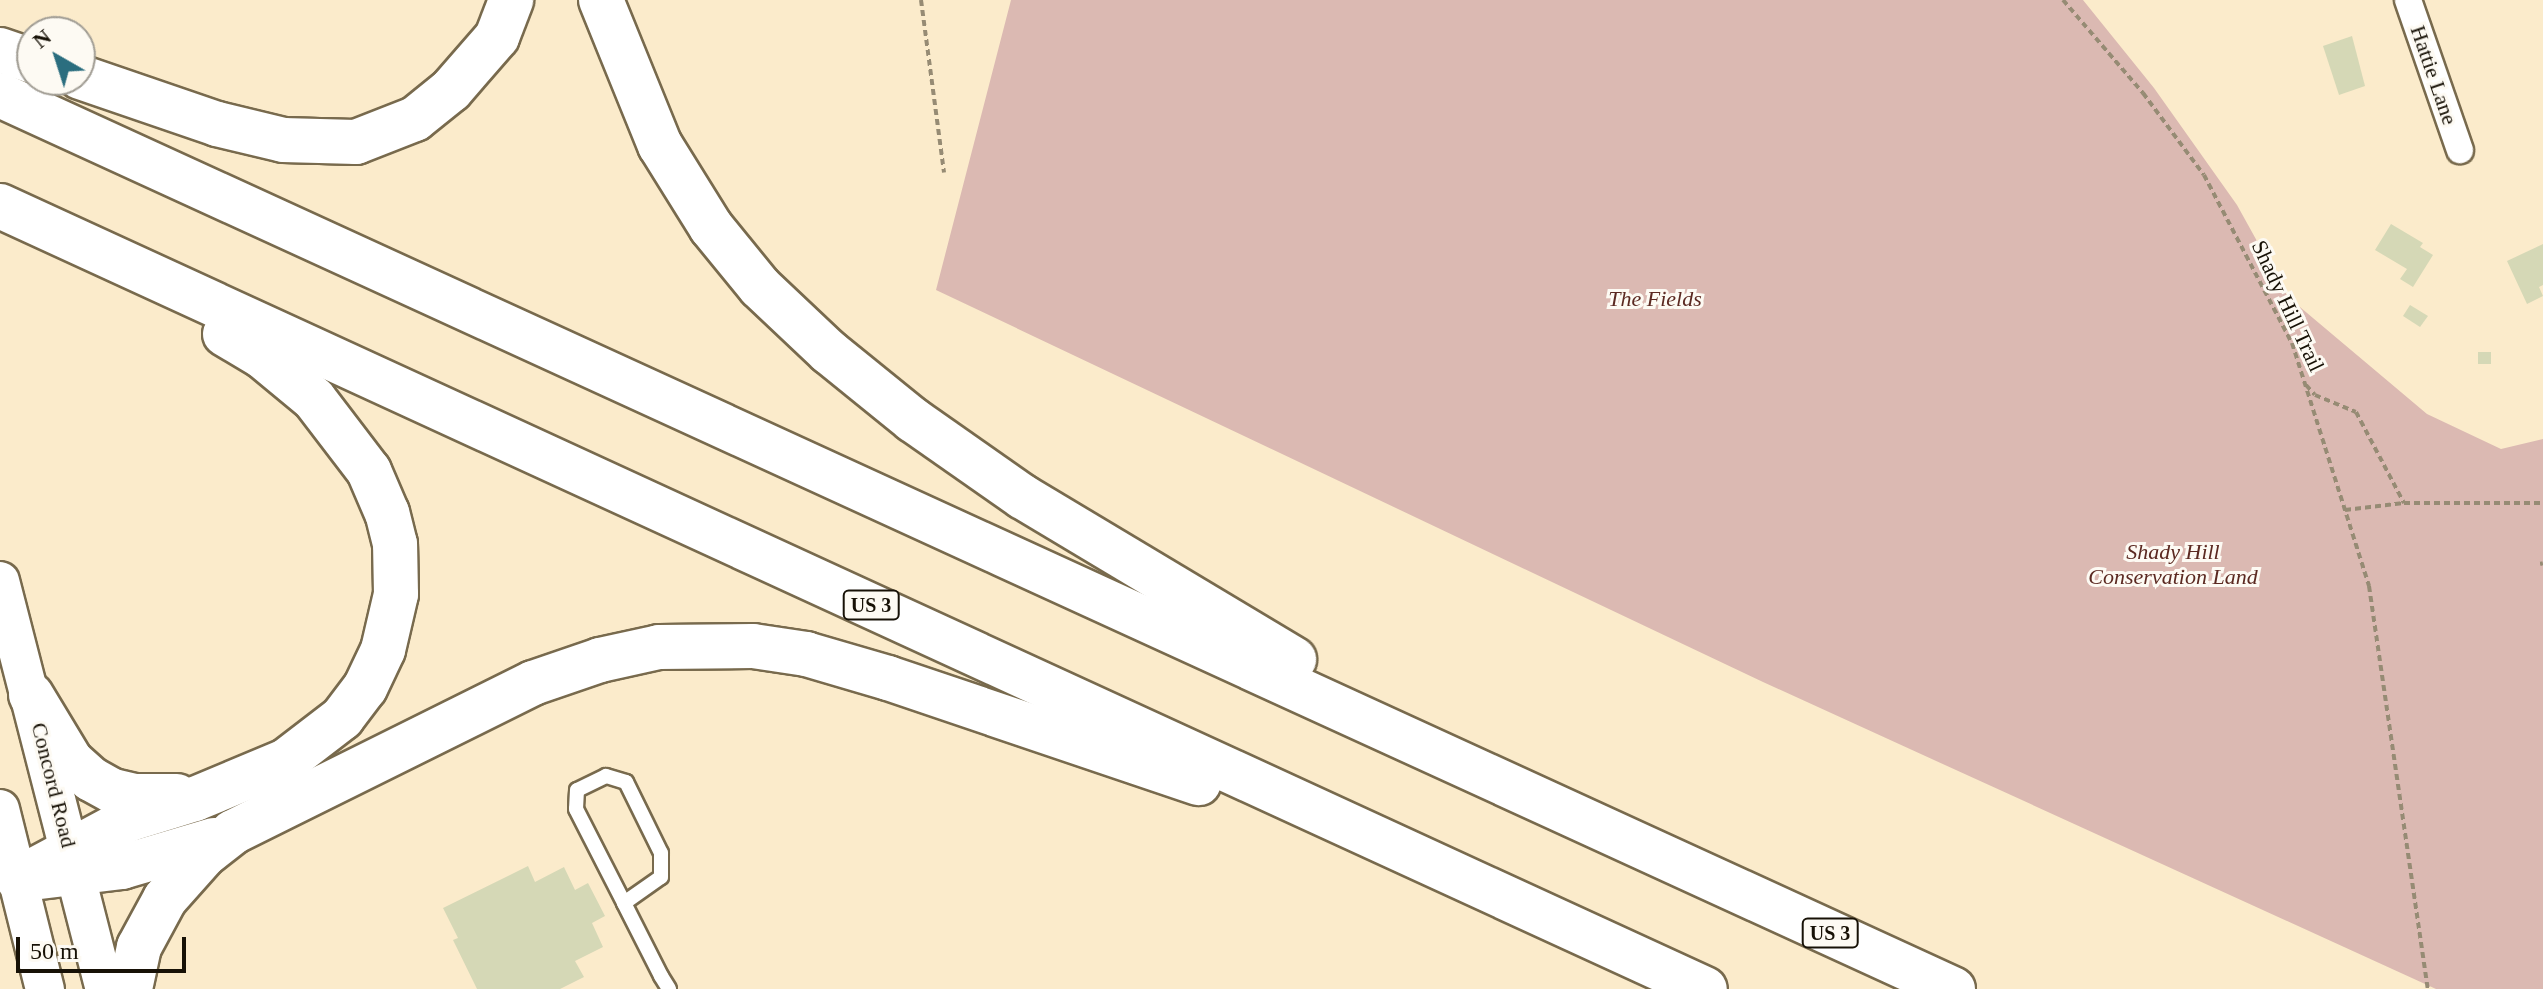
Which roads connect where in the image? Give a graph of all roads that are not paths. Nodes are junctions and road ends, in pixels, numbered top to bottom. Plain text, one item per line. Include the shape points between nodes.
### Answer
1 (511, 0) edge
2 (601, 0) edge
3 (2408, 0) edge
4 (96, 82) edge
5 (0, 95) edge
6 (2460, 150) dead end
7 (18, 214) edge
8 (0, 581) edge
9 (31, 695) junction
10 (1478, 770) junction
11 (195, 799) junction
12 (0, 809) edge
13 (233, 832) junction
14 (1405, 851) junction
15 (73, 862) junction
16 (18, 879) junction
17 (624, 903) junction
18 (45, 989) edge
19 (105, 989) edge
20 (130, 989) edge
21 (669, 989) edge
22 (1705, 989) edge
23 (1953, 989) edge

1 - 4 highway via 497,37 451,90 415,119 356,142 283,140 217,124
2 - 10 highway via 660,145 711,227 760,287 829,352 913,420 1023,497
3 - 6 street, Hattie Lane
5 - 10 highway, US 3
7 - 11 highway via 273,364 342,432 369,471 387,513 395,544 396,594 383,650 365,688 342,718 286,761
7 - 14 highway, US 3
8 - 9 main road, Concord Road
9 - 11 highway via 71,761 91,779 135,796
9 - 15 main road, Concord Road
10 - 23 highway, US 3
11 - 15 highway via 130,819
12 - 16 main road
13 - 14 highway via 533,683 600,660 659,647 708,644 806,654 888,678
13 - 15 highway via 157,859
13 - 20 highway via 165,899 139,947
14 - 22 highway, US 3
15 - 16 highway
15 - 19 main road, Concord Road
16 - 18 main road
17 - 17 lane via 661,877 661,853 626,782 606,776 577,790 576,809
17 - 21 lane

